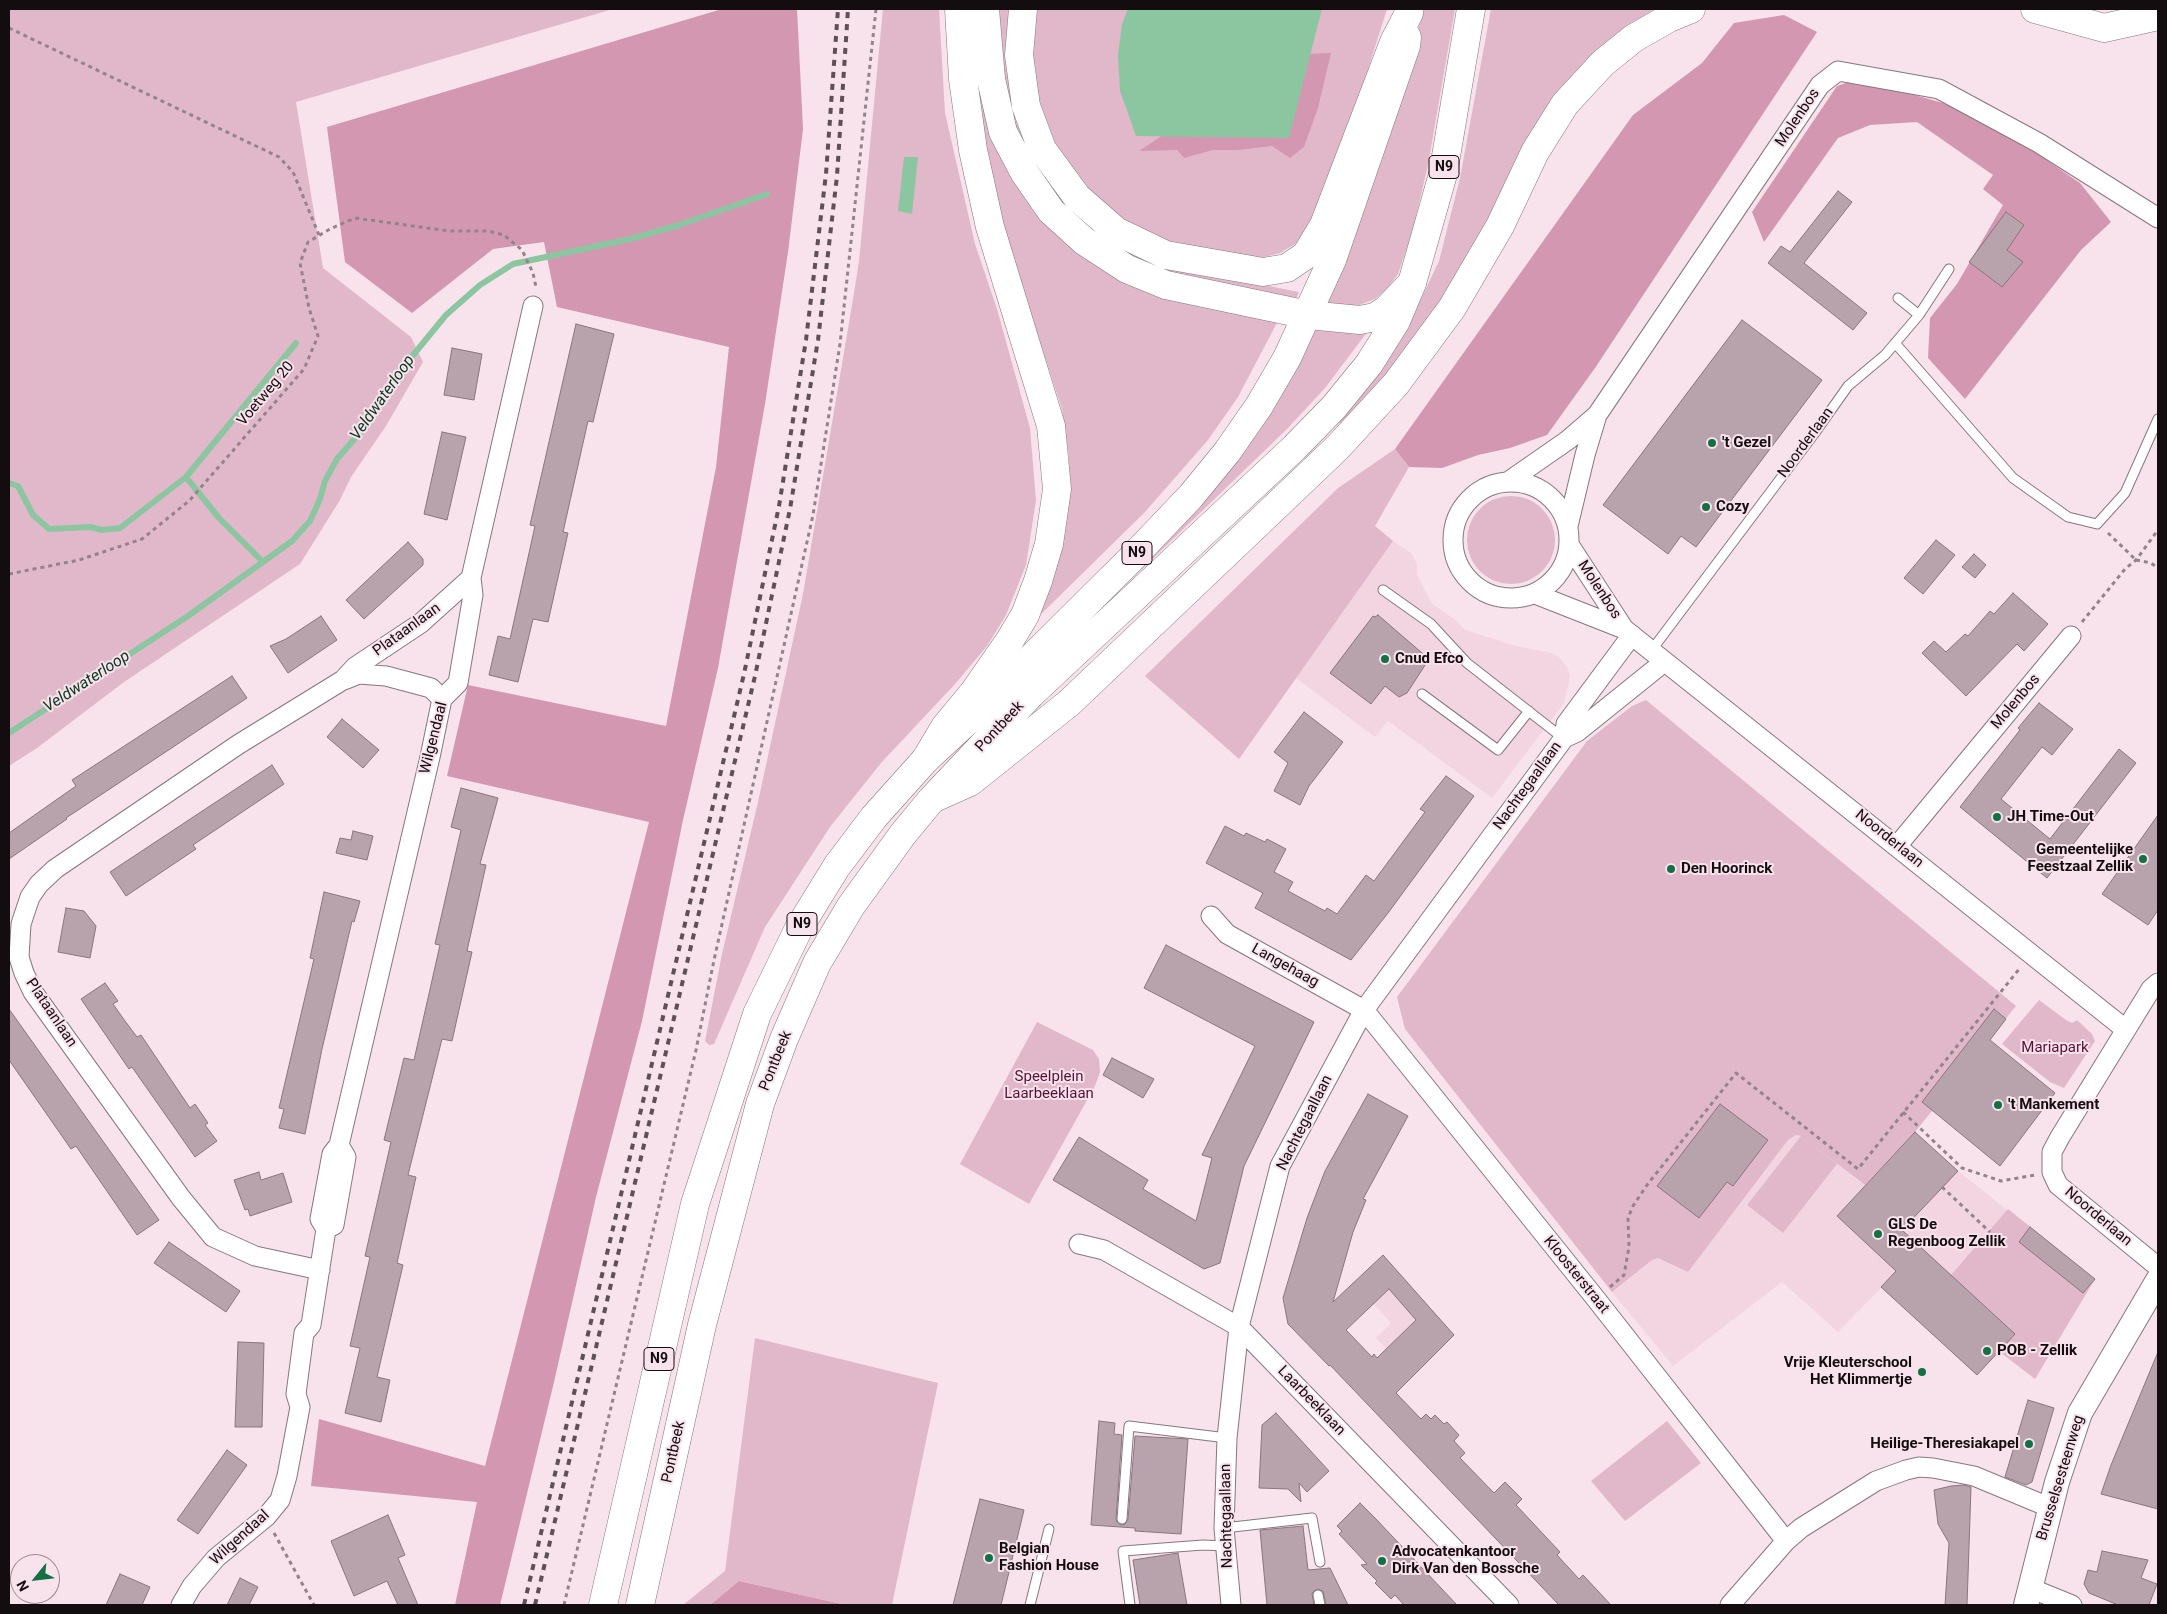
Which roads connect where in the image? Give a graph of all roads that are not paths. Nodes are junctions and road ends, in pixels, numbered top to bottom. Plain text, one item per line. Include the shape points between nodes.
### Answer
1 (959, 9) edge
2 (985, 9) edge
3 (1023, 9) edge
4 (1471, 9) edge
5 (1691, 9) edge
6 (2034, 9) edge
7 (2133, 9) edge
8 (1410, 11) edge
9 (2158, 16) edge
10 (2158, 218) edge
11 (1949, 269) dead end
12 (1412, 283) junction
13 (1898, 298) dead end
14 (533, 306) dead end
15 (1308, 315) junction
16 (1919, 315) junction
17 (1895, 343) junction
18 (1597, 415) junction
19 (2158, 419) edge
20 (1509, 481) junction
21 (1568, 526) junction
22 (1570, 546) junction
23 (471, 578) junction
24 (1383, 590) dead end
25 (1535, 594) junction
26 (1628, 632) junction
27 (2071, 636) road end
28 (1658, 656) junction
29 (343, 680) junction
30 (1422, 694) dead end
31 (442, 699) junction
32 (1529, 711) junction
33 (1564, 738) junction
34 (926, 759) junction
35 (932, 799) junction
36 (1897, 846) junction
37 (1211, 916) dead end
38 (2158, 983) edge
39 (1364, 1010) junction
40 (2125, 1029) junction
41 (1079, 1244) dead end
42 (2158, 1267) edge
43 (320, 1270) junction
44 (2158, 1280) edge
45 (1239, 1327) junction
46 (1227, 1438) junction
47 (2051, 1508) junction
48 (1122, 1519) dead end
49 (1049, 1529) dead end
50 (1224, 1537) junction
51 (1786, 1541) junction
52 (1320, 1562) dead end
53 (1318, 1595) dead end
54 (2028, 1597) edge
55 (181, 1605) edge
56 (602, 1605) edge
57 (640, 1605) edge
58 (1030, 1605) edge
59 (1130, 1605) edge
60 (1231, 1605) edge
61 (1320, 1605) edge
62 (1509, 1605) edge
63 (1730, 1605) edge
64 (2072, 1605) edge

1 - 34 highway via 963,79 973,150 990,227 1052,426 1058,489 1049,544 1025,615
2 - 15 highway via 991,79 1003,132 1024,172 1051,211 1084,242 1127,269 1166,285
3 - 8 highway via 1019,55 1026,106 1042,148 1077,197 1116,230 1166,255 1263,272 1287,268 1306,255 1324,225 1394,42
4 - 12 highway, N9 via 1443,174
5 - 35 highway via 1634,38 1603,63 1565,104 1535,152 1500,226 1452,308 1396,384 1337,448 1069,703 970,782
6 - 9 highway via 2104,28
7 - 9 highway
8 - 15 highway, N9 via 1406,46 1332,260
10 - 18 street, Molenbos via 2040,143 1939,89 1838,71 1820,85
11 - 16 lane
12 - 15 highway via 1386,310 1375,316 1360,320
12 - 35 highway, Pontbeek / N9 via 1396,321 1369,364 1334,407 1031,694
13 - 16 lane
14 - 23 street, Wilgendaal
15 - 34 highway, N9 via 1258,406 1227,452 1191,496 980,710
16 - 17 lane, Noorderlaan
17 - 19 lane via 2013,478 2068,517 2097,524 2125,493
17 - 28 lane, Noorderlaan via 1874,366 1848,386
18 - 20 street, Molenbos via 1568,440
18 - 21 street, Molenbos
20 - 21 street, Molenbos via 1544,491 1560,507
20 - 25 street, Molenbos via 1489,486 1472,496 1455,523 1453,544 1458,563 1476,587 1494,597 1515,599
21 - 22 street, Molenbos
22 - 25 street, Molenbos via 1564,566 1552,583
22 - 26 street, Molenbos
23 - 29 street, Plataanlaan via 421,623 355,667
23 - 31 street, Wilgendaal via 474,595 458,683
24 - 32 lane via 1431,624 1467,663
25 - 26 street, Molenbos
26 - 28 street, Noorderlaan
26 - 33 street, Nachtegaallaan via 1566,724
27 - 36 street, Molenbos
28 - 33 street, Nachtegaallaan via 1577,732
28 - 36 street, Noorderlaan
29 - 31 street, Plataanlaan via 359,674 386,676 431,688
29 - 43 street, Plataanlaan via 240,744 55,870 30,897 19,939 19,957 33,992 181,1198 213,1237 254,1256
30 - 32 lane via 1498,750
31 - 43 street, Wilgendaal via 339,1145 346,1156 334,1225 326,1229
32 - 33 lane
33 - 39 street, Nachtegaallaan
34 - 56 highway, N9 via 874,816 837,866 800,926 756,1014 695,1204
35 - 57 highway, Pontbeek / N9 via 851,906 817,963 760,1104 702,1324
36 - 40 street, Noorderlaan
37 - 39 street, Langehaag via 1227,934
38 - 40 street
39 - 45 street, Nachtegaallaan via 1280,1166
39 - 51 street, Kloosterstraat
40 - 42 street, Noorderlaan via 2052,1152 2052,1172 2058,1185
41 - 45 street, Laarbeeklaan via 1104,1250
43 - 55 street, Wilgendaal via 311,1325 304,1333 296,1394 300,1406 280,1500 266,1517 216,1558 192,1586
44 - 47 street, Brusselsesteenweg via 2080,1413
45 - 46 street, Nachtegaallaan
45 - 62 street, Laarbeeklaan
46 - 48 lane via 1129,1426
46 - 50 street, Nachtegaallaan
47 - 51 street via 1974,1476 1919,1467 1876,1481
47 - 54 street, Brusselsesteenweg
49 - 58 lane
50 - 52 lane via 1312,1518
50 - 59 lane via 1203,1545 1122,1551
50 - 60 street, Nachtegaallaan
51 - 63 street
53 - 61 lane
54 - 64 street

